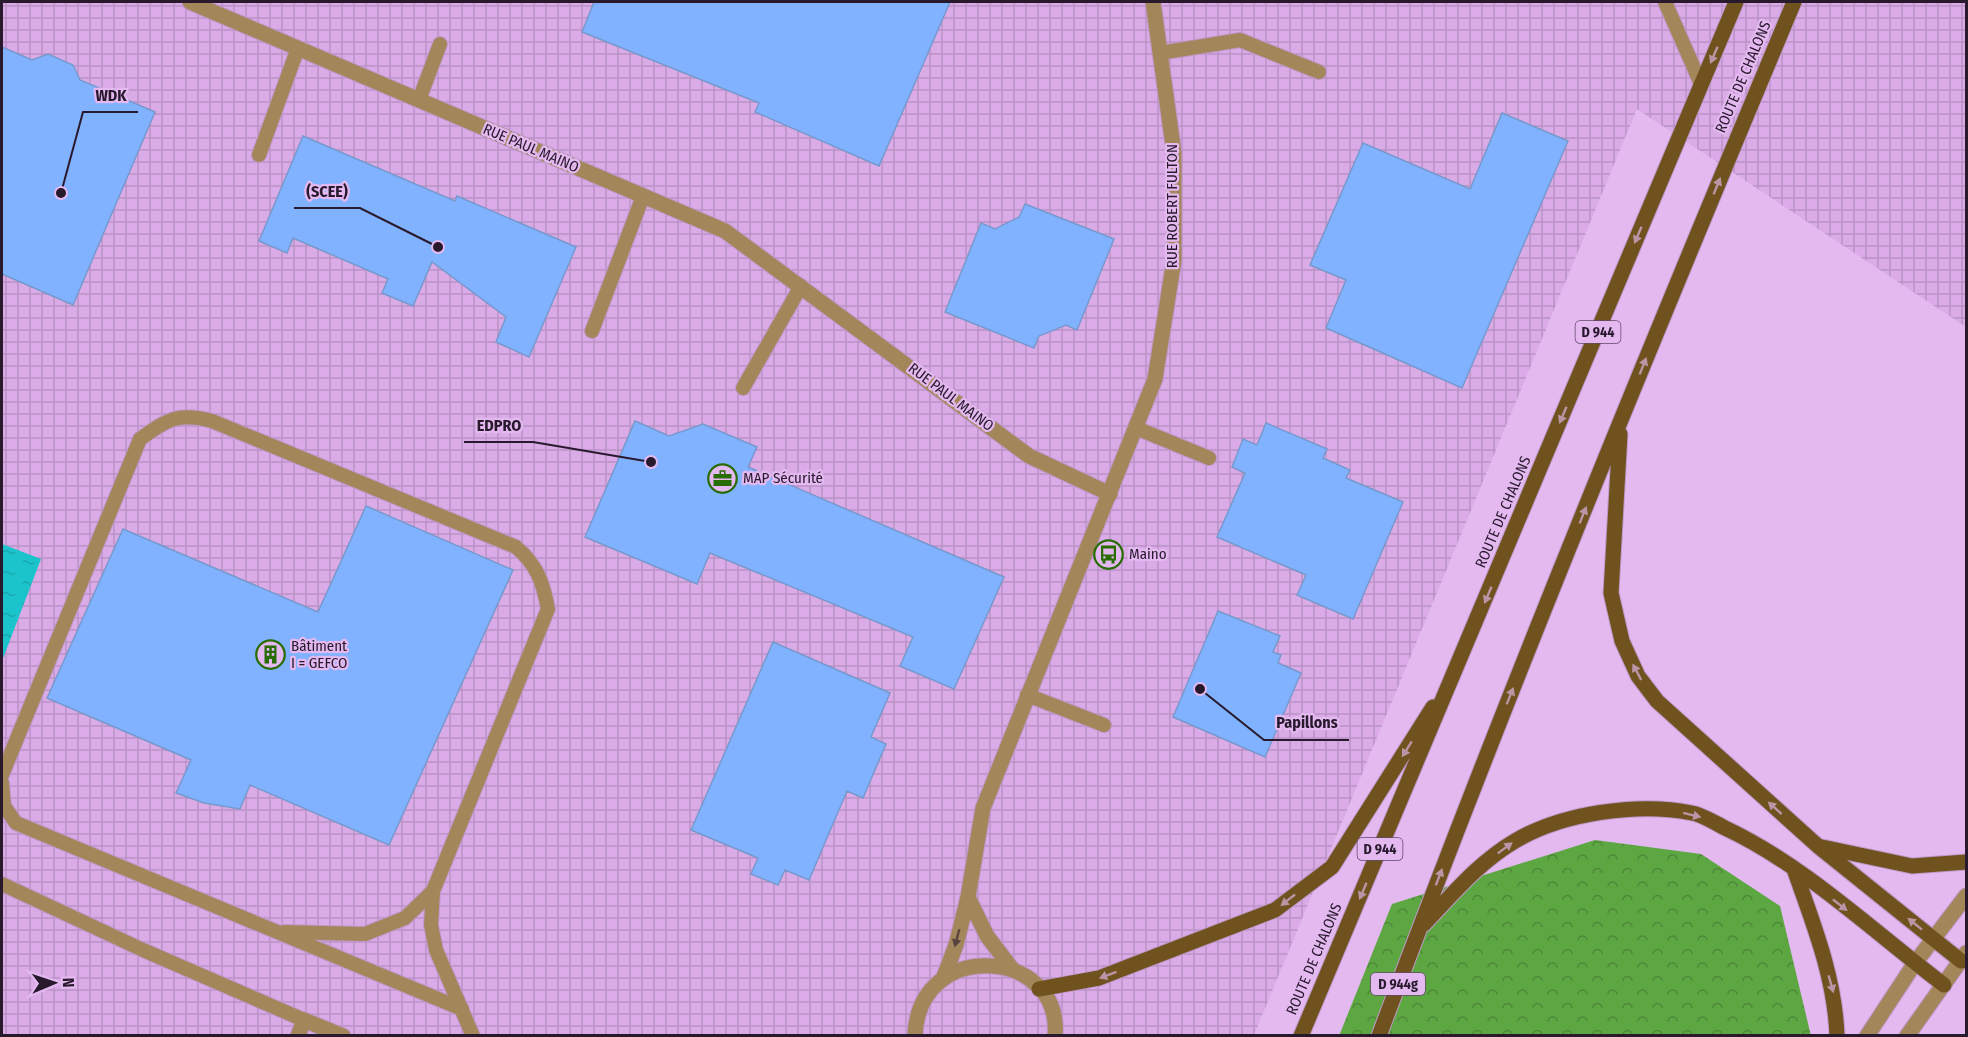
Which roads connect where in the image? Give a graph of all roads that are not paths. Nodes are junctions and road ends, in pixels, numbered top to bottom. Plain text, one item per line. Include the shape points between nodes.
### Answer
1 (1153, 2) edge
2 (1665, 2) edge
3 (1736, 2) edge
4 (1794, 2) edge
5 (198, 3) edge
6 (440, 44) dead end
7 (298, 48) junction
8 (1160, 53) junction
9 (1319, 72) dead end
10 (1701, 84) junction
11 (419, 100) junction
12 (259, 155) dead end
13 (643, 196) junction
14 (801, 286) junction
15 (592, 331) dead end
16 (743, 388) dead end
17 (1620, 420) junction
18 (1136, 428) junction
19 (1209, 458) dead end
20 (1110, 494) junction
21 (1460, 663) junction
22 (1027, 695) junction
23 (1104, 725) dead end
24 (2, 775) edge
25 (2, 783) edge
26 (1819, 847) junction
27 (1966, 862) edge
28 (1794, 869) junction
29 (2, 884) edge
30 (433, 891) junction
31 (1966, 896) edge
32 (968, 897) junction
33 (277, 932) junction
34 (1418, 932) junction
35 (1934, 939) junction
36 (1964, 957) edge
37 (1915, 963) junction
38 (1013, 970) junction
39 (943, 979) junction
40 (1944, 985) junction
41 (1039, 989) junction
42 (462, 1009) junction
43 (304, 1020) junction
44 (297, 1035) edge
45 (343, 1035) edge
46 (473, 1035) edge
47 (915, 1035) edge
48 (1055, 1035) edge
49 (1301, 1035) edge
50 (1378, 1035) edge
51 (1837, 1035) edge
52 (1867, 1035) edge
53 (1907, 1035) edge

1 - 8 street, RUE ROBERT FULTON
2 - 10 lane
3 -> 10 main road, ROUTE DE CHALONS / D 944
17 -> 4 main road, ROUTE DE CHALONS
5 - 7 street, RUE PAUL MAINO
6 - 11 lane
7 - 11 street, RUE PAUL MAINO
7 - 12 lane
8 - 9 lane via 1240,40
8 - 18 street, RUE ROBERT FULTON via 1174,153 1174,260 1155,379
10 -> 21 main road, ROUTE DE CHALONS / D 944
11 - 13 street, RUE PAUL MAINO
13 - 14 street, RUE PAUL MAINO via 725,231
13 - 15 lane
14 - 16 lane
14 - 20 street, RUE PAUL MAINO via 1029,456
26 -> 17 main road via 1657,701 1638,676 1622,641 1611,593
34 -> 17 main road, ROUTE DE CHALONS
18 - 19 lane
18 - 20 street, RUE ROBERT FULTON
20 - 22 street, RUE ROBERT FULTON
21 -> 41 main road via 1332,867 1275,910 1100,978
21 -> 49 main road, ROUTE DE CHALONS / D 944
22 - 23 lane
22 - 32 street, RUE ROBERT FULTON via 983,808
24 - 30 lane via 140,439 166,420 190,415 516,547 530,558 543,580 548,609
25 - 33 lane via 4,806 16,823
26 - 27 main road via 1912,866
35 -> 26 main road
34 -> 28 main road via 1474,871 1514,841 1578,817 1632,809 1693,813 1744,837
28 -> 37 main road
28 -> 51 main road via 1836,1000
29 - 43 lane
30 - 33 lane via 405,918 365,934
30 - 42 lane via 431,925 436,950
31 - 35 street
32 - 38 street via 987,936
32 -> 39 street, RUE ROBERT FULTON
33 - 42 lane
34 - 50 main road, ROUTE DE CHALONS / D 944g
35 - 36 main road
35 - 37 street
36 - 40 street
37 - 40 main road
37 - 52 street
38 - 39 street via 977,965
38 - 41 street
39 - 47 street via 921,1007
40 - 53 street
41 - 48 street via 1050,1005
42 - 46 lane
43 - 44 street
43 - 45 street

